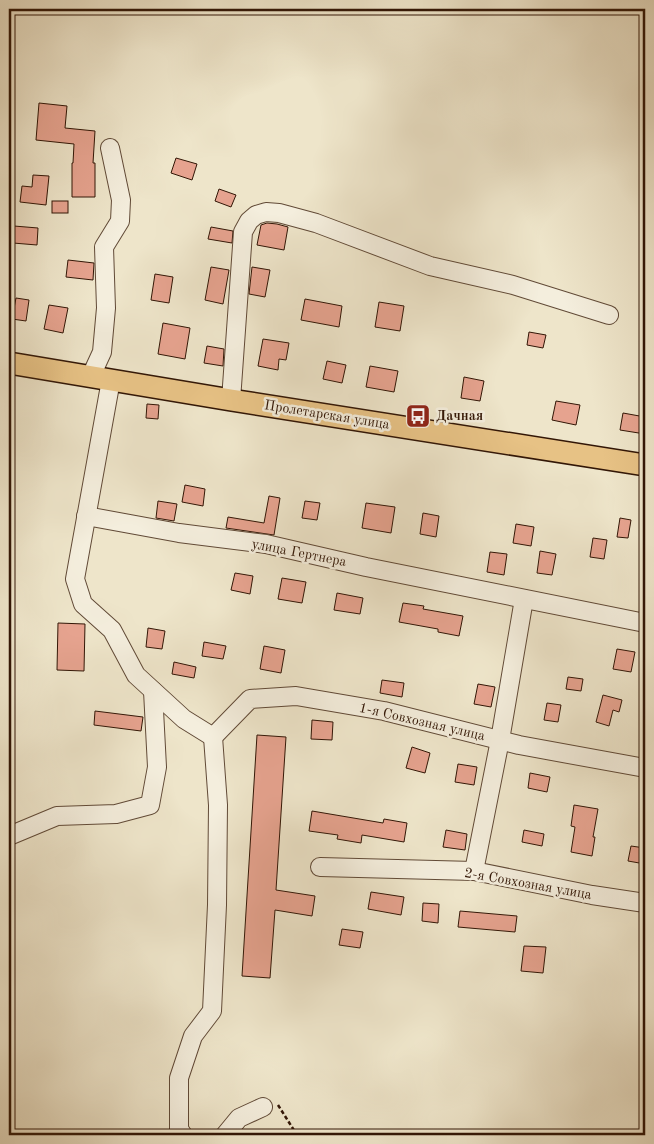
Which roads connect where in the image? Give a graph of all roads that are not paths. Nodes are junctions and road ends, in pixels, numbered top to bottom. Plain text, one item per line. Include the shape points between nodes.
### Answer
1 (110, 148) dead end
2 (609, 315) dead end
3 (9, 363) edge
4 (101, 378) junction
5 (231, 400) junction
6 (645, 466) edge
7 (86, 516) junction
8 (524, 599) junction
9 (645, 623) edge
10 (153, 691) junction
11 (213, 737) junction
12 (500, 740) junction
13 (645, 768) edge
14 (9, 836) edge
15 (320, 867) dead end
16 (474, 871) junction
17 (645, 903) edge
18 (263, 1107) road end
19 (183, 1135) edge
20 (225, 1135) edge

1 - 4 street via 121,200 120,221 104,247 106,308
2 - 5 street via 513,285 430,266 316,222 266,212 249,221 243,232
3 - 4 main road, Пролетарская улица
4 - 5 main road, Пролетарская улица
4 - 7 street
5 - 6 main road, Пролетарская улица
7 - 8 street, улица Гертнера via 179,533 266,544
7 - 10 street via 75,579 83,604 112,630 136,675
8 - 9 street, улица Гертнера
8 - 12 street
10 - 11 street via 184,719
10 - 14 street via 157,767 150,805 116,814 57,816
11 - 12 street, 1-я Совхозная улица via 250,699 296,696 384,711
11 - 19 street via 218,805 212,1011 193,1036 179,1078 178,1129
12 - 13 street, 1-я Совхозная улица
12 - 16 street
15 - 16 street, 2-я Совхозная улица
16 - 17 street, 2-я Совхозная улица
18 - 20 street via 239,1118

